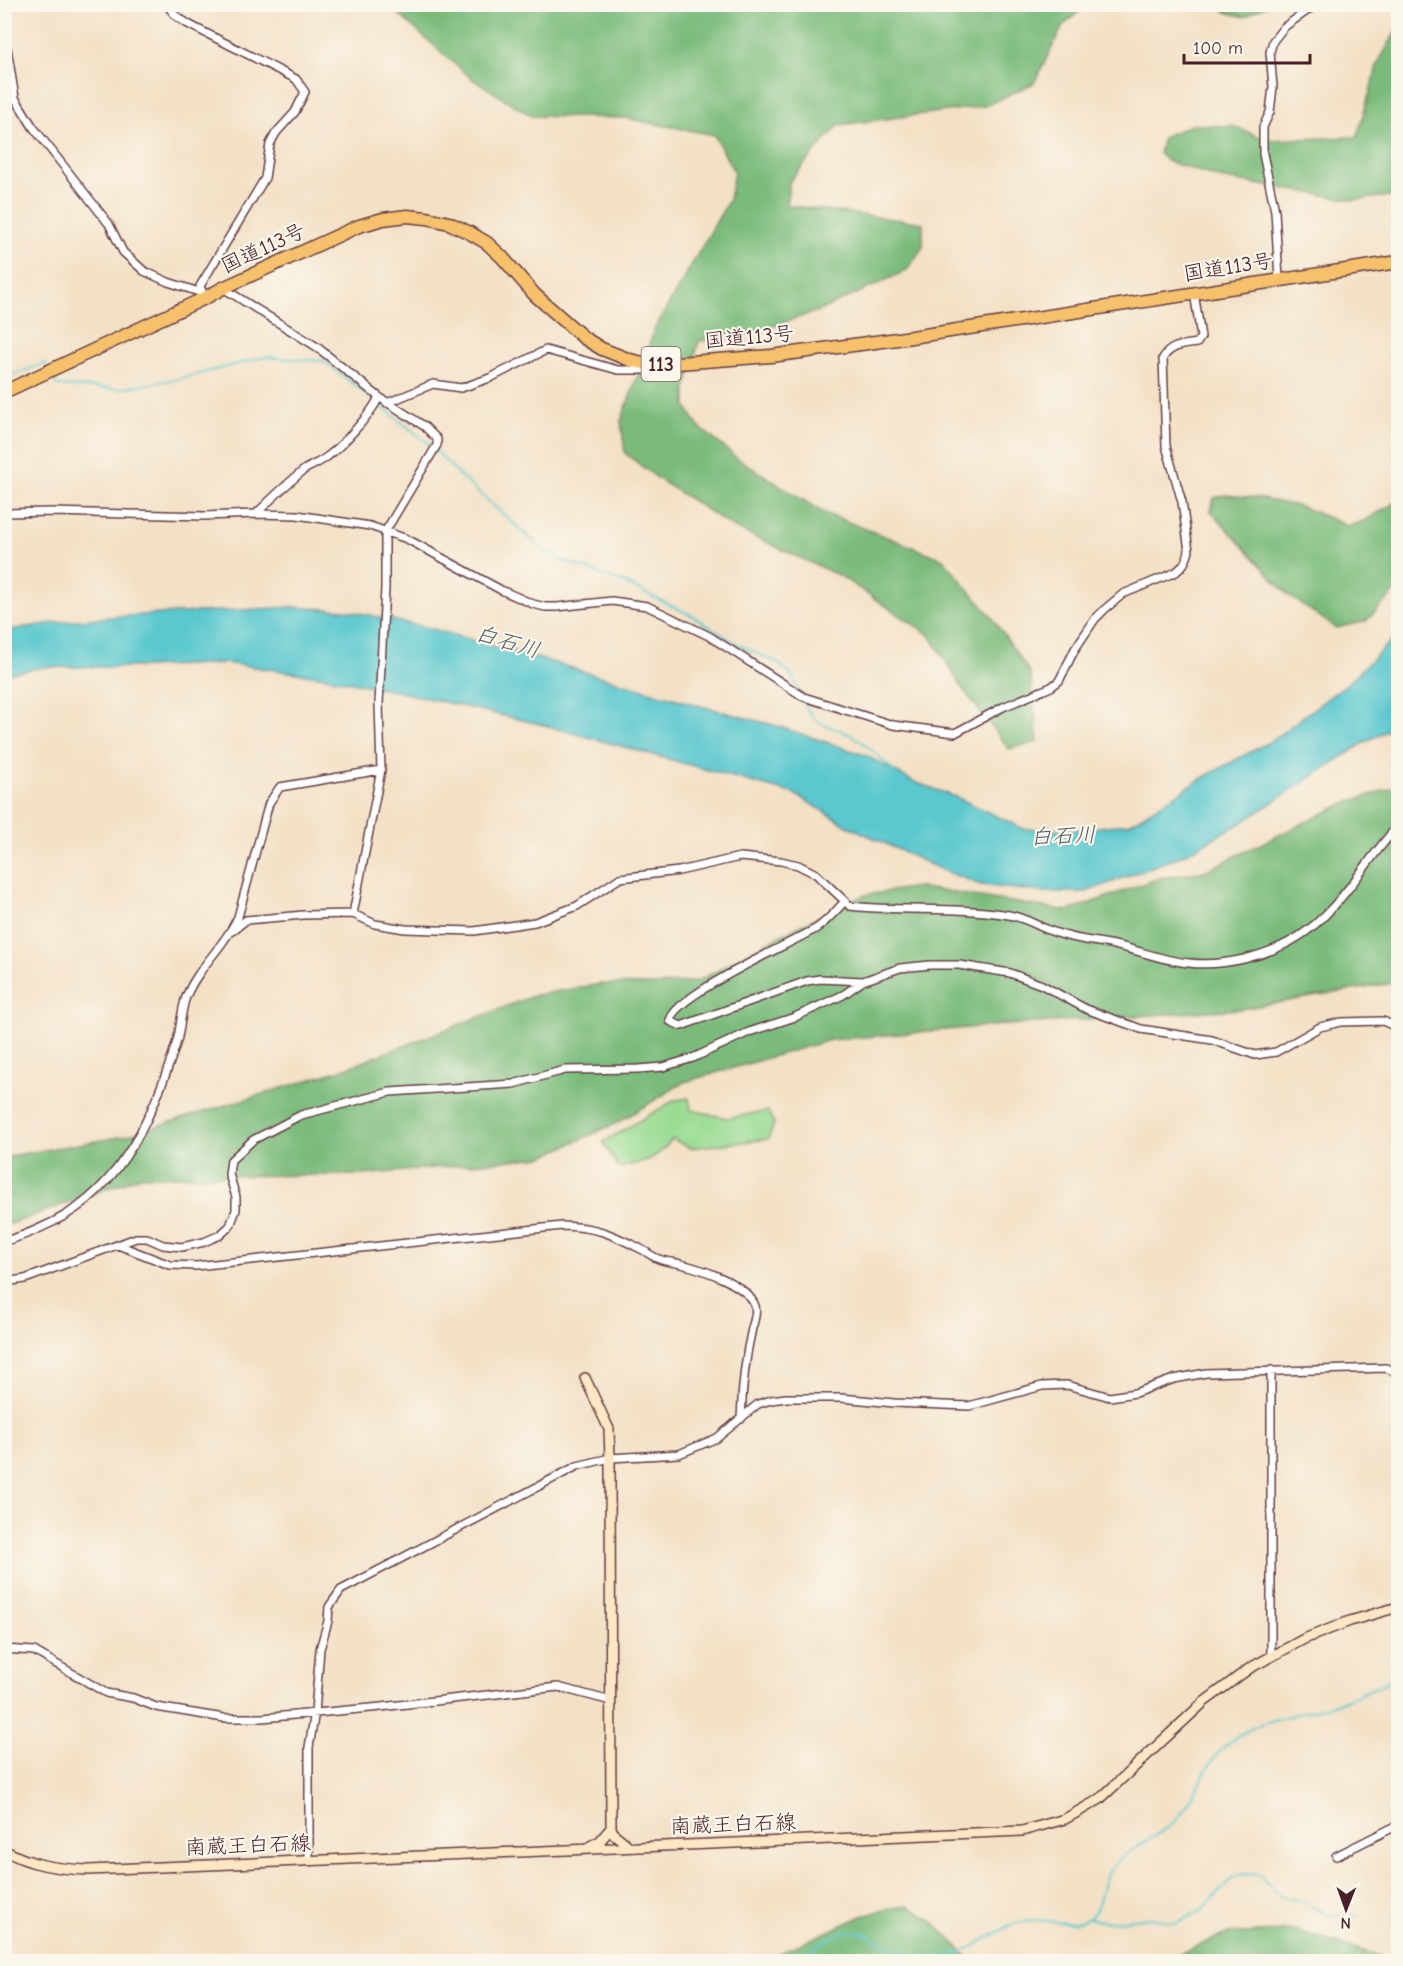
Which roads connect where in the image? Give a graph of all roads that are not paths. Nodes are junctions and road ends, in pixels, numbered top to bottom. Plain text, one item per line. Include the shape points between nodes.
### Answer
1 (166, 4) edge
2 (1317, 4) edge
3 (4, 44) edge
4 (1398, 261) edge
5 (1279, 279) junction
6 (223, 288) junction
7 (1194, 292) junction
8 (205, 298) junction
9 (652, 365) junction
10 (4, 392) edge
11 (377, 402) junction
12 (387, 403) junction
13 (4, 513) edge
14 (256, 514) junction
15 (385, 532) junction
16 (381, 770) junction
17 (1398, 826) edge
18 (844, 902) junction
19 (352, 914) junction
20 (232, 931) junction
21 (863, 981) junction
22 (1398, 1028) edge
23 (4, 1241) edge
24 (118, 1245) junction
25 (4, 1282) edge
26 (1271, 1370) junction
27 (1398, 1372) edge
28 (585, 1378) dead end
29 (741, 1419) junction
30 (610, 1458) junction
31 (1398, 1607) edge
32 (4, 1649) edge
33 (1271, 1656) junction
34 (611, 1701) junction
35 (315, 1712) junction
36 (1398, 1825) edge
37 (611, 1828) junction
38 (630, 1847) junction
39 (585, 1849) junction
40 (4, 1850) edge
41 (1336, 1856) dead end
42 (309, 1861) junction

1 - 8 street via 188,24 296,79 305,92 270,144 266,178 200,286
2 - 5 street via 1284,27 1270,52 1273,87 1270,112 1263,126 1263,154 1275,211
3 - 8 street via 15,98 109,224 123,252 144,271 199,292
4 - 5 highway, 国道113号 / 113
5 - 7 highway, 国道113号 / 113
6 - 8 highway, 国道113号 / 113
6 - 9 highway, 国道113号 / 113 via 359,226 399,217 427,218 487,243 535,296 584,338 602,349
6 - 11 street via 318,347
7 - 9 highway, 国道113号 / 113 via 894,340 771,356
7 - 15 street via 1201,337 1197,343 1174,347 1163,358 1166,446 1182,502 1188,559 1176,572 1123,594 1104,609 1052,687 955,733 893,725 804,697 709,636 647,606 612,601 557,607 533,604 407,539
8 - 10 highway, 国道113号 / 113
9 - 12 street via 644,370 618,370 546,350 461,388 434,384
11 - 12 street
11 - 14 street via 327,458 305,470
12 - 15 street via 424,426 437,439 437,446
13 - 14 street
14 - 15 street via 297,515
15 - 16 street via 379,704
16 - 19 street
16 - 20 street via 280,787 269,803
17 - 18 street via 1309,930 1273,950 1220,963 1189,963 1070,937 1006,915 857,907
18 - 19 street via 816,874 798,865 740,857 680,871 621,878 577,906 515,925 474,931 405,928 375,924
18 - 21 street via 817,927 694,994 672,1013 670,1021 681,1026 807,981
19 - 20 street via 246,920
20 - 23 street via 186,998 178,1039 154,1106 124,1160 75,1210 23,1237
21 - 22 street via 900,968 930,965 1010,973 1086,1009 1141,1029 1212,1040 1255,1054 1276,1052 1320,1027 1349,1020 1383,1021
21 - 24 street via 843,995 795,1017 663,1067 565,1070 513,1084 390,1092 301,1115 253,1140 231,1161 229,1174 236,1210 230,1226 220,1235 182,1247 147,1238
24 - 25 street via 25,1279
24 - 29 street via 170,1265 188,1266 562,1226 604,1231 657,1259 715,1275 750,1299 755,1317 742,1385
26 - 27 street via 1386,1368
26 - 29 street via 1192,1375 1110,1397 1067,1385 1042,1386 969,1406 786,1398 758,1404
26 - 33 street
28 - 30 main road via 609,1429
29 - 30 street via 717,1438 679,1454
30 - 34 main road
30 - 35 street via 577,1466 341,1590 328,1607
31 - 33 main road, 南蔵王白石線 via 1304,1639
32 - 35 street via 34,1651 106,1693 156,1707 224,1718
33 - 38 main road, 南蔵王白石線 via 1204,1702 1100,1799 1045,1826 980,1834
34 - 35 street via 558,1687
34 - 37 main road
35 - 42 street via 309,1747
36 - 41 street
37 - 38 main road
37 - 39 main road via 600,1841
38 - 39 main road, 南蔵王白石線
39 - 42 main road, 南蔵王白石線
40 - 42 main road, 南蔵王白石線 via 38,1864 68,1869

